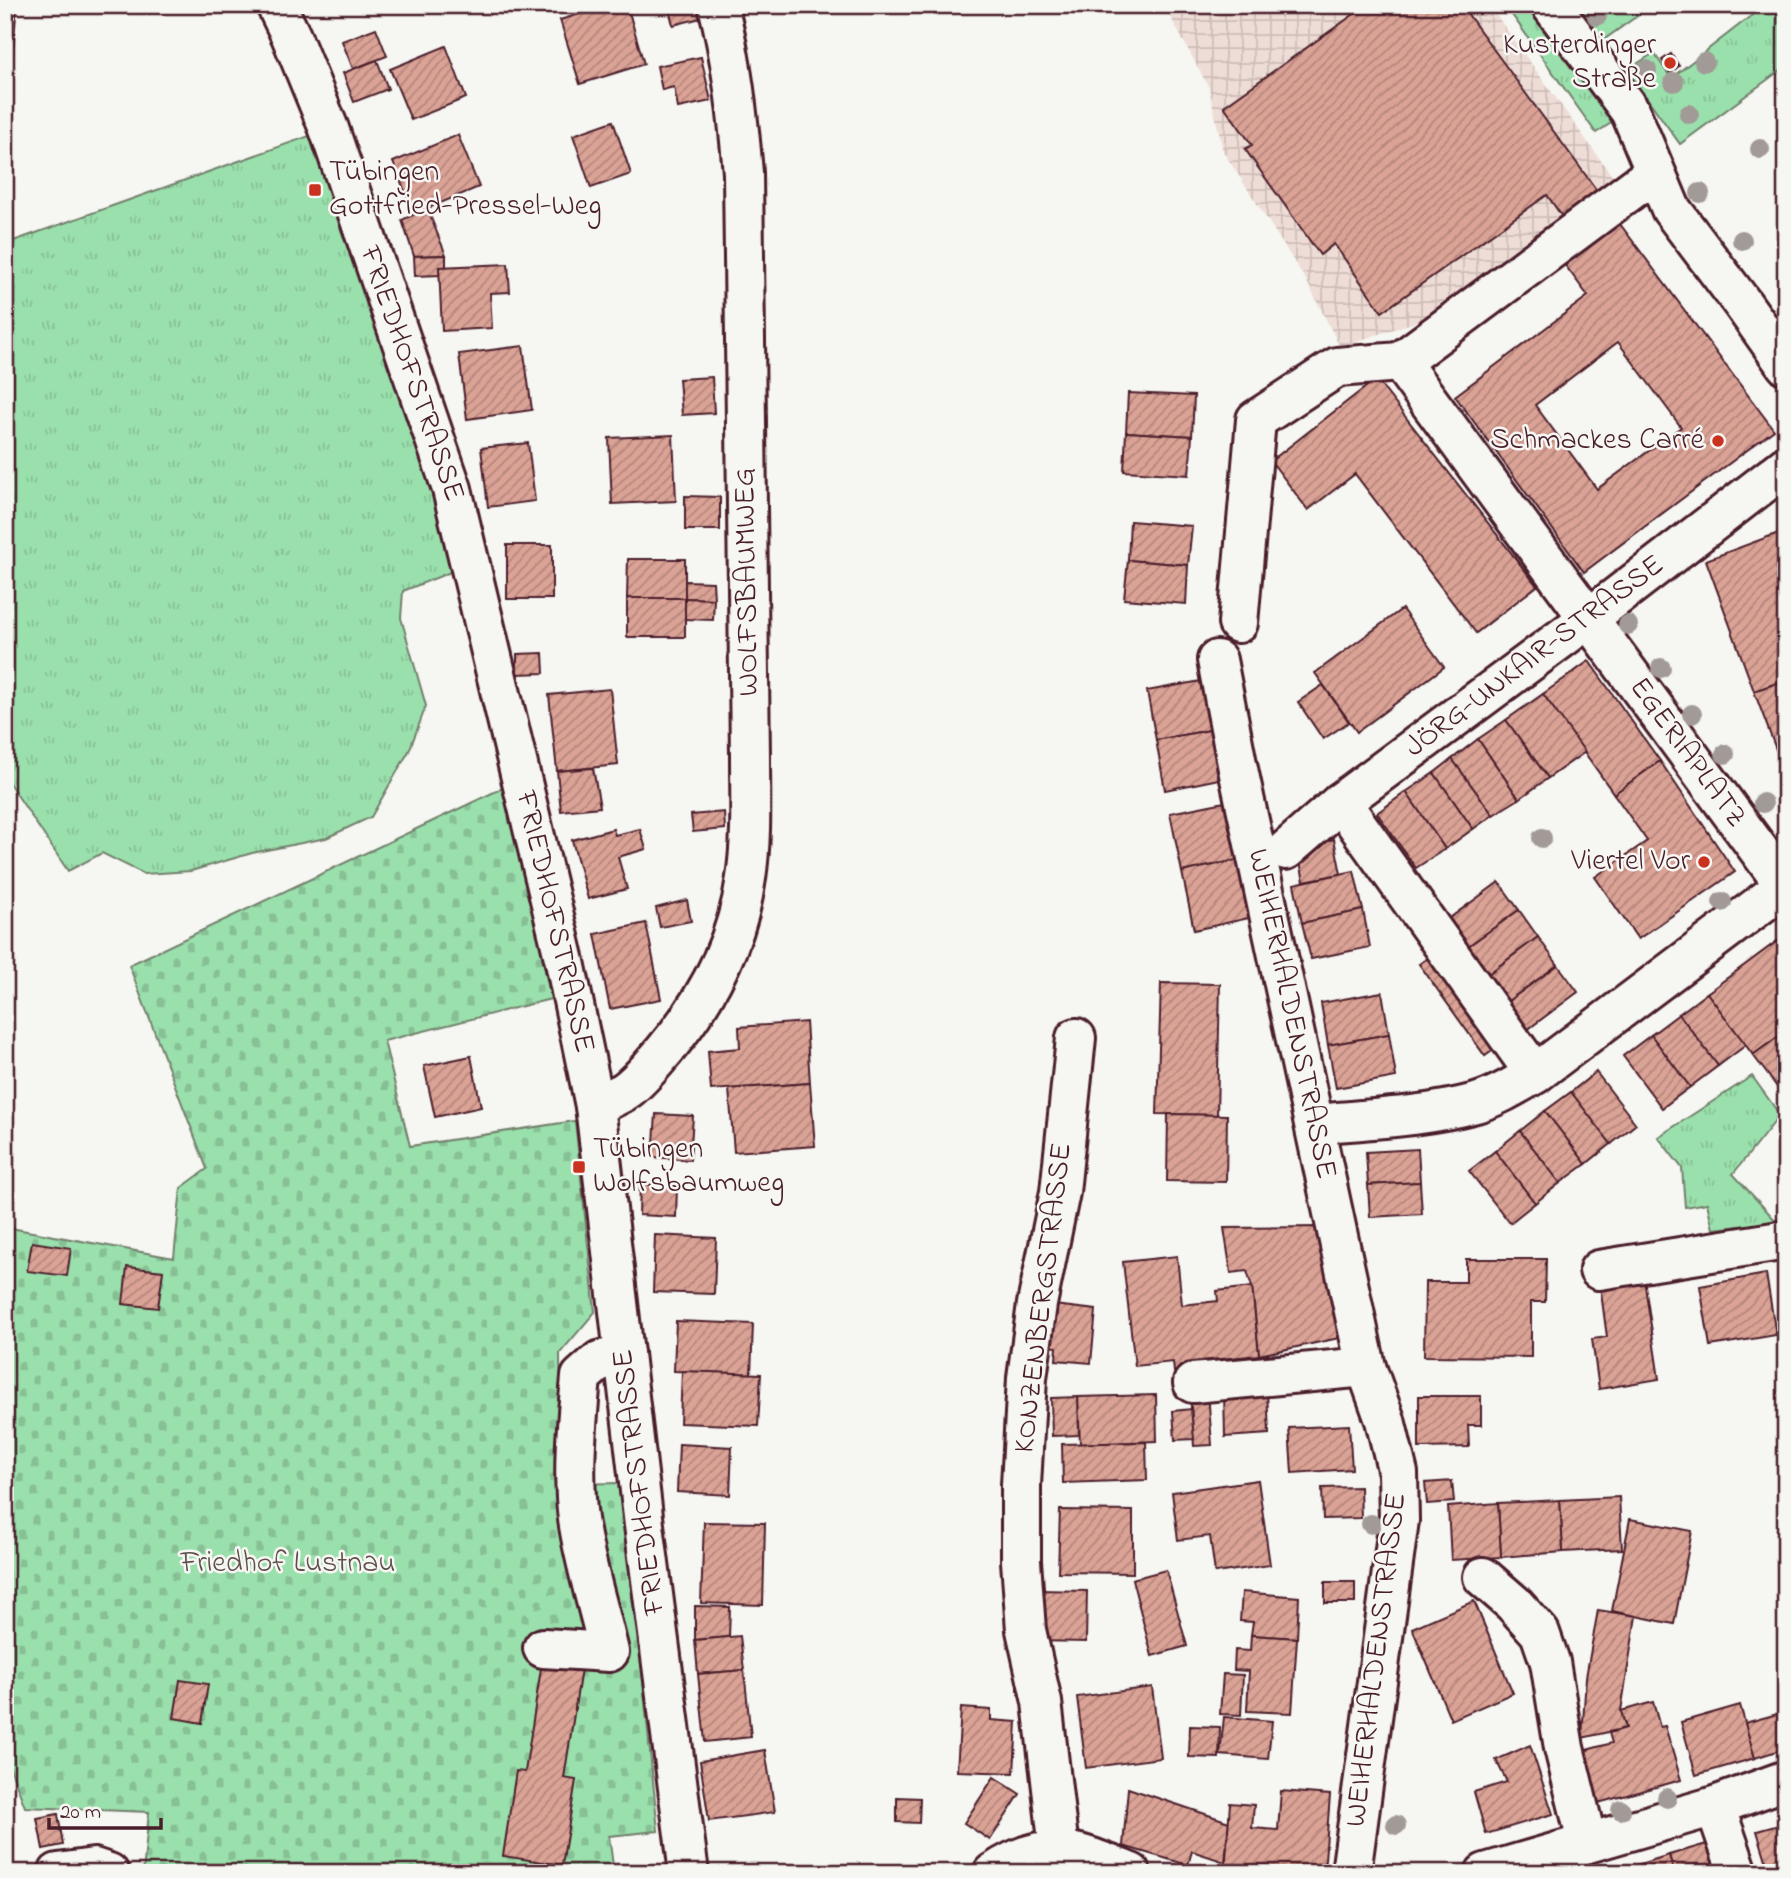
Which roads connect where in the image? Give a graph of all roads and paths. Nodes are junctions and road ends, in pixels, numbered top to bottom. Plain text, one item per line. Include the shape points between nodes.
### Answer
1 (718, 5) edge
2 (1551, 5) edge
3 (287, 10) edge
4 (1654, 173) junction
5 (1401, 362) junction
6 (1786, 365) edge
7 (1786, 466) edge
8 (1589, 618) junction
9 (1238, 623) dead end
10 (1217, 660) dead end
11 (1341, 802) junction
12 (1286, 850) dead end
13 (1785, 887) edge
14 (1076, 1038) dead end
15 (1535, 1074) junction
16 (595, 1105) junction
17 (1315, 1124) junction
18 (1786, 1240) edge
19 (1600, 1270) dead end
20 (624, 1354) junction
21 (1366, 1367) junction
22 (1193, 1383) dead end
23 (1483, 1577) dead end
24 (543, 1648) dead end
25 (1786, 1780) edge
26 (1715, 1806) junction
27 (1587, 1842) junction
28 (1059, 1849) junction
29 (58, 1873) edge
30 (109, 1873) edge
31 (689, 1873) edge
32 (993, 1873) edge
33 (1131, 1873) edge
34 (1351, 1873) edge
35 (1485, 1873) edge
36 (1738, 1873) edge

1 - 16 street, WOLFSBAUMWEG via 737,107 743,173 750,756 746,878 737,922 722,961 690,1019 627,1090
2 - 4 street via 1630,111
3 - 16 street, FRIEDHOFSTRASSE via 452,489
4 - 5 street
4 - 6 street via 1671,209
5 - 8 street, EGERIAPLATZ
5 - 9 street via 1337,367 1256,420
7 - 8 street, JÖRG-UNKAIR-STRASSE
8 - 11 street, JÖRG-UNKAIR-STRASSE
8 - 13 street, EGERIAPLATZ
10 - 17 street, WEIHERHALDENSTRASSE
11 - 12 street, JÖRG-UNKAIR-STRASSE
11 - 15 street
13 - 15 street
14 - 28 street, KONZENBERGSTRASSE via 1060,1192 1027,1378 1021,1485 1026,1630 1042,1702
15 - 17 street via 1468,1105
16 - 20 street, FRIEDHOFSTRASSE
17 - 21 street, WEIHERHALDENSTRASSE
18 - 19 street
20 - 24 street via 599,1362 581,1377 577,1427 578,1520 609,1651
20 - 31 street, FRIEDHOFSTRASSE
21 - 22 street
21 - 34 street, WEIHERHALDENSTRASSE via 1398,1473 1399,1520
23 - 27 street via 1540,1633
25 - 26 street
26 - 27 street
26 - 36 street
27 - 35 street
28 - 32 street via 1023,1856
28 - 33 street
29 - 30 street via 94,1868

